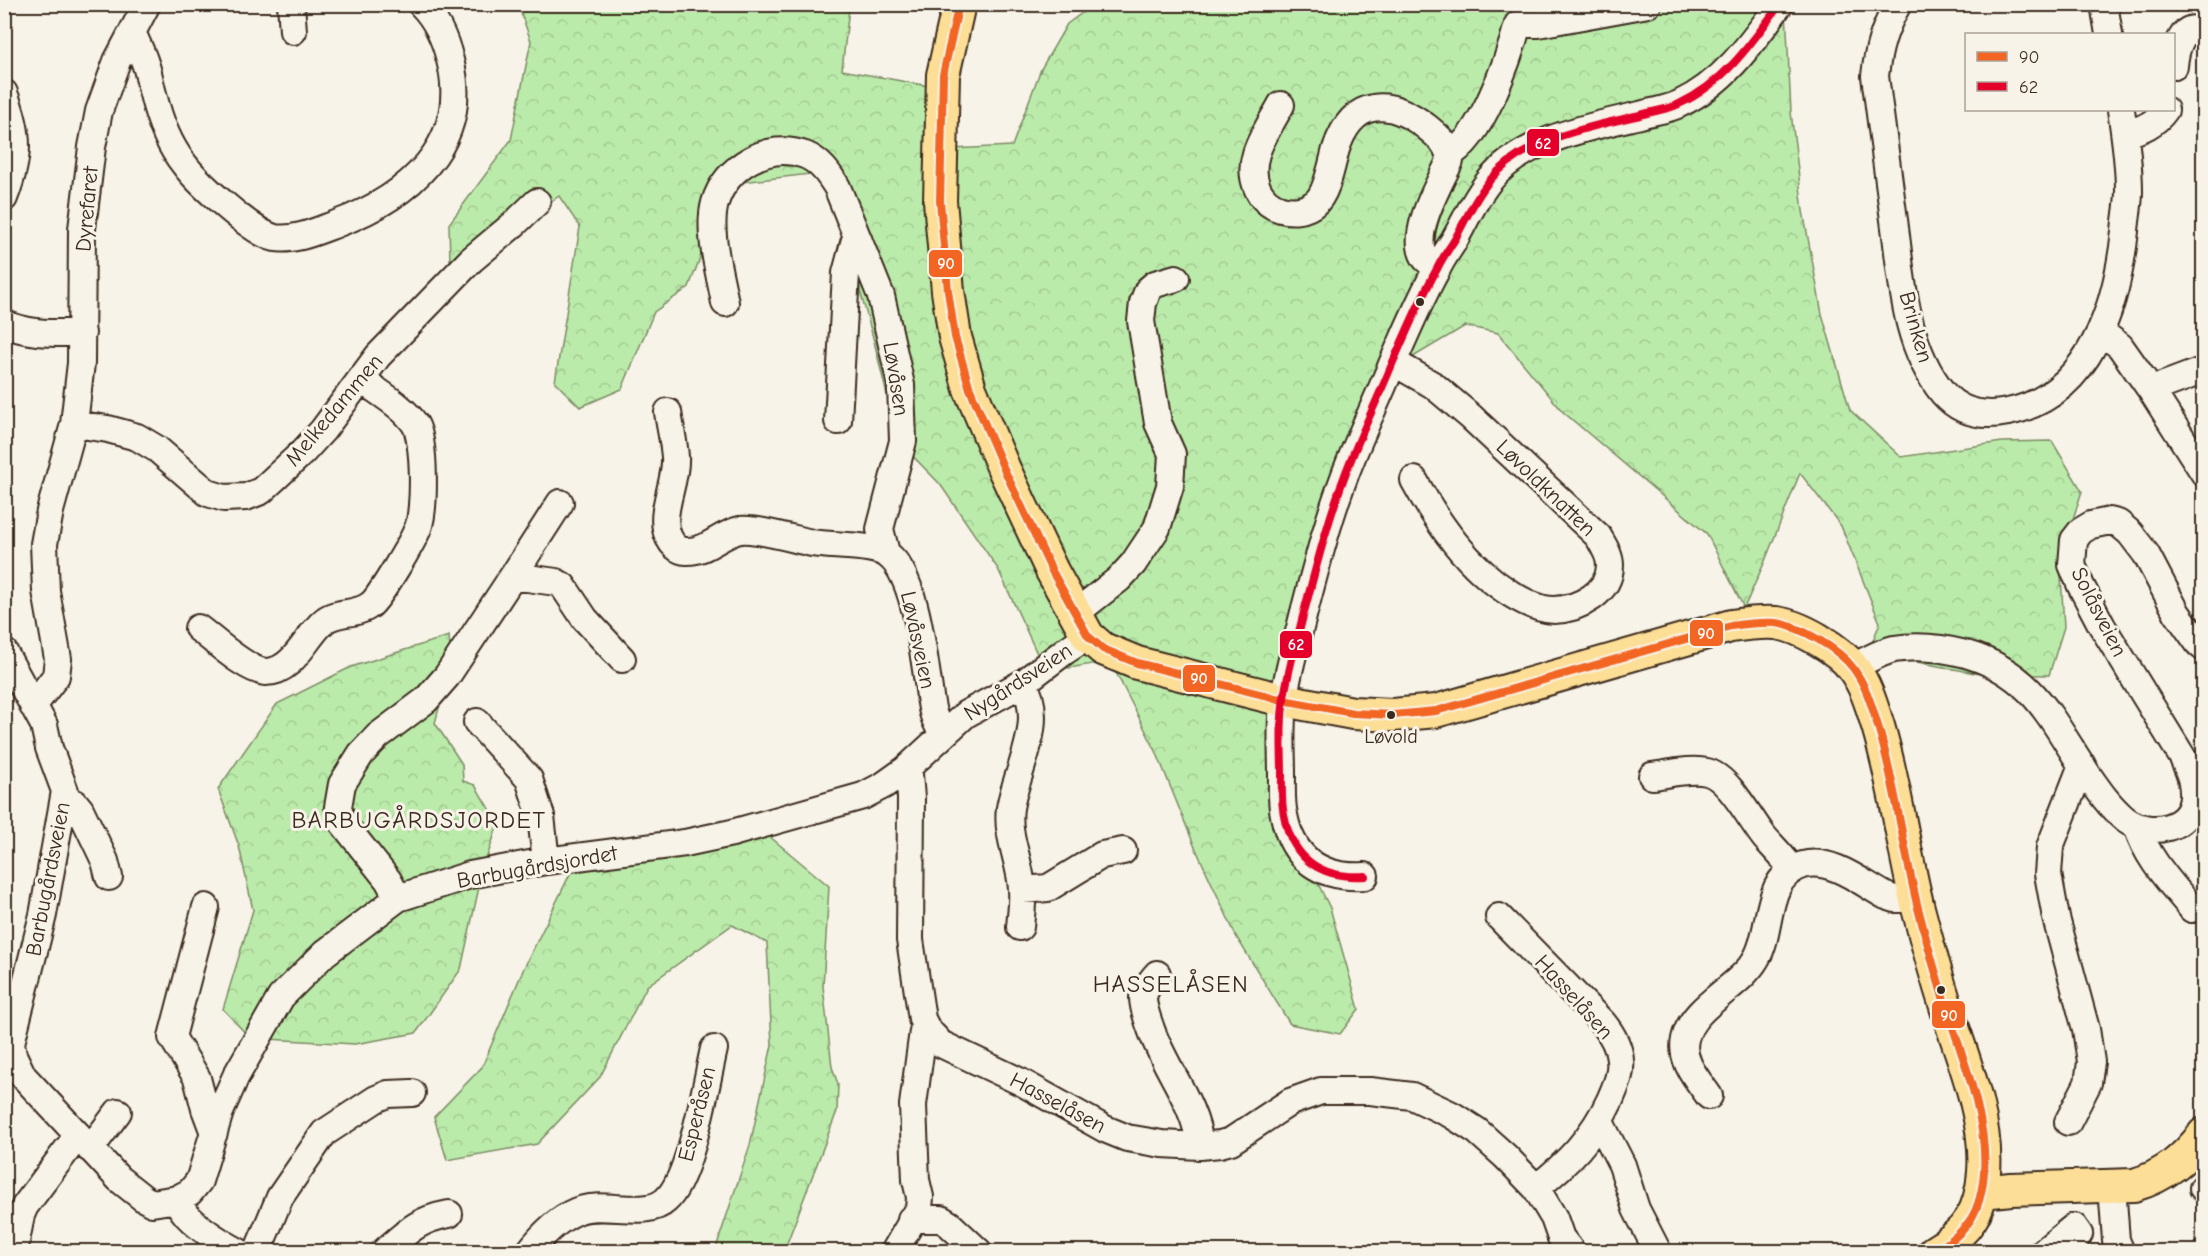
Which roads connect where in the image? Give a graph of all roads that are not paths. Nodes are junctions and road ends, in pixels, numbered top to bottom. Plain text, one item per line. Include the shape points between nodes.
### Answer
1 (147, 4) edge
2 (291, 4) edge
3 (421, 4) edge
4 (959, 4) edge
5 (1648, 4) edge
6 (1779, 4) edge
7 (1898, 4) edge
8 (2104, 4) edge
9 (1520, 14) edge
10 (293, 31) dead end
11 (2109, 33) edge
12 (133, 34) junction
13 (2204, 35) edge
14 (2175, 48) edge
15 (4, 93) edge
16 (1281, 105) dead end
17 (2164, 111) edge
18 (2123, 121) edge
19 (1450, 154) junction
20 (4, 198) edge
21 (537, 202) dead end
22 (859, 241) junction
23 (1437, 268) junction
24 (1176, 278) dead end
25 (725, 303) dead end
26 (4, 323) edge
27 (2101, 332) junction
28 (82, 333) junction
29 (1393, 362) junction
30 (2204, 370) edge
31 (362, 380) junction
32 (2151, 390) junction
33 (668, 412) dead end
34 (838, 421) dead end
35 (74, 424) junction
36 (2204, 473) edge
37 (1414, 480) dead end
38 (560, 503) dead end
39 (886, 553) junction
40 (513, 576) junction
41 (1073, 609) junction
42 (198, 628) dead end
43 (1088, 636) junction
44 (2204, 648) edge
45 (4, 652) edge
46 (622, 658) dead end
47 (1852, 667) junction
48 (1023, 683) junction
49 (1283, 700) junction
50 (33, 706) junction
51 (477, 722) dead end
52 (944, 734) junction
53 (2082, 765) junction
54 (905, 770) junction
55 (1652, 776) dead end
56 (64, 801) junction
57 (2137, 826) junction
58 (1124, 851) dead end
59 (546, 861) junction
60 (1793, 870) junction
61 (1365, 876) dead end
62 (109, 877) dead end
63 (1022, 890) junction
64 (398, 898) junction
65 (1916, 899) junction
66 (206, 907) dead end
67 (2192, 909) dead end
68 (1499, 917) dead end
69 (1020, 927) dead end
70 (1157, 974) dead end
71 (927, 1029) junction
72 (714, 1049) dead end
73 (412, 1093) dead end
74 (1709, 1096) dead end
75 (118, 1112) dead end
76 (1600, 1122) junction
77 (2068, 1122) dead end
78 (214, 1132) junction
79 (2204, 1134) edge
80 (84, 1142) junction
81 (1200, 1146) junction
82 (2112, 1187) junction
83 (1536, 1188) junction
84 (1982, 1192) junction
85 (177, 1199) junction
86 (448, 1214) dead end
87 (911, 1219) junction
88 (1565, 1247) edge
89 (14, 1251) edge
90 (239, 1251) edge
91 (257, 1251) edge
92 (384, 1251) edge
93 (529, 1251) edge
94 (894, 1251) edge
95 (979, 1251) edge
96 (1658, 1251) edge
97 (1934, 1251) edge
98 (2043, 1251) edge
99 (2068, 1251) edge
100 (2121, 1251) edge

1 - 12 street, Dyrefaret
2 - 10 street
3 - 12 street via 446,44 453,71 454,98 447,132 435,157 417,178 360,216 289,238 261,232 233,213 184,165 166,135 146,64
4 - 41 main road, Nygårdsveien via 943,75 940,201 955,337 969,389
5 - 9 street via 1538,24
6 - 23 street via 1724,75 1677,105 1593,126 1542,143 1514,159 1492,178 1474,202
7 - 27 street, Brinken via 1883,33 1875,76 1908,316 1922,362 1943,394 1962,409 1996,415 2042,401 2063,386
8 - 11 street
9 - 19 street via 1513,44 1488,105 1471,134
12 - 28 street, Dyrefaret via 110,80 92,147 82,229
13 - 14 street via 2190,31
15 - 20 street via 14,118 17,145 13,176
16 - 19 street via 1256,152 1254,165 1259,194 1279,209 1293,212 1318,202 1347,126 1365,109 1393,108 1419,121 1442,140
17 - 18 street, Brinken via 2135,132
18 - 27 street, Brinken via 2129,192 2124,240 2117,285
19 - 23 street via 1420,233 1421,249
21 - 31 street, Melkedammen via 471,260 378,356
22 - 25 street, Løvåsen via 837,187 817,162 784,151 747,162 722,183 714,205 713,231
22 - 34 street via 854,243 846,273
22 - 39 street, Løvåsen via 881,296 901,385 903,441 880,529
23 - 29 street
24 - 41 street via 1148,290 1141,321 1158,423 1173,454 1164,507 1157,528 1133,564 1082,608
26 - 28 street via 54,334
27 - 32 street via 2120,346
28 - 35 street, Dyrefaret
29 - 37 street, Løvoldknatten via 1434,385 1598,536 1610,563 1600,590 1591,599 1554,610 1521,599 1491,580 1469,559 1434,516
29 - 49 street via 1336,501
30 - 32 street
31 - 35 street, Melkedammen via 303,452 261,490 246,497 224,498 208,493 137,437
31 - 42 street via 403,412 419,433 423,482 418,528 380,595 358,612 324,620 297,654 270,672 250,667
32 - 36 street
33 - 39 street via 675,457 666,530 676,548 702,549 741,530
35 - 50 street via 44,544 46,591 58,659 56,676
38 - 40 street
39 - 52 street, Løvåsveien via 911,595 934,718
40 - 46 street via 563,586 585,619
40 - 64 street via 447,676 426,700 378,736 342,784 338,807 342,822
41 - 43 main road, Nygårdsveien
43 - 48 street, Nygårdsveien
43 - 49 main road via 1103,649 1137,663
44 - 57 street, Solåsveien via 2176,613 2146,554 2130,533 2110,521 2081,531 2074,540 2072,565 2081,586 2192,777 2190,811 2181,821 2159,830
45 - 50 street, Barbugårdsveien
47 - 49 main road via 1836,650 1813,636 1777,623 1743,624 1436,711 1353,713
47 - 53 street via 1893,649 1921,646 1986,660 2029,689
47 - 65 main road via 1871,704 1888,759
48 - 52 street, Nygårdsveien via 966,714
48 - 63 street via 1031,710 1031,730 1010,809
49 - 61 street via 1283,813 1289,834 1299,853 1314,867 1351,877
50 - 56 street, Barbugårdsveien via 44,725 65,790
51 - 59 street via 529,779 541,816
52 - 54 street, Nygårdsveien
53 - 57 street via 2105,799
53 - 77 street via 2050,847 2048,874 2091,1062 2088,1083
54 - 59 street, Barbugårdsjordet via 863,796 732,833
54 - 71 street via 909,774 910,798 910,940 922,1019
55 - 60 street via 1696,770 1715,775 1733,792
56 - 62 street via 75,803 80,809
56 - 80 street, Barbugårdsveien via 43,915 11,1043 23,1076
57 - 67 street via 2154,863
58 - 63 street via 1102,855 1048,888
59 - 64 street, Barbugårdsjordet via 470,875
60 - 65 street via 1812,863 1823,864 1886,896
60 - 74 street via 1773,897 1757,958 1702,1012 1686,1034 1687,1063
63 - 69 street
64 - 78 street, Barbugårdsjordet via 325,953 281,998 236,1076
65 - 84 main road via 1981,1128
66 - 78 street via 172,1036 197,1078
68 - 76 street, Hasselåsen via 1603,1023 1616,1042 1620,1074
70 - 81 street via 1143,997 1147,1017 1198,1129
71 - 81 street, Hasselåsen via 941,1044 1021,1082 1105,1130 1150,1142
71 - 87 street via 921,1041 913,1105 920,1197 919,1209
72 - 93 street, Esperåsen via 690,1153 667,1200 646,1209 579,1210 554,1225
73 - 91 street via 375,1099 324,1133 280,1197
75 - 80 street
76 - 83 street, Hasselåsen via 1574,1156
76 - 96 street
78 - 85 street, Barbugårdsjordet via 199,1181
79 - 82 main road via 2168,1172 2151,1181
80 - 85 street, Barbugårdsveien via 143,1198 152,1203
80 - 89 street via 25,1206
81 - 83 street, Hasselåsen via 1231,1141 1305,1095 1342,1090 1392,1092 1424,1100 1460,1120
82 - 84 main road
82 - 100 street via 2116,1240
83 - 88 street, Hasselåsen
84 - 97 main road via 1965,1229
85 - 90 street via 214,1239
86 - 92 street via 418,1222
87 - 94 street
87 - 95 street via 941,1220
98 - 99 street via 2074,1227 2079,1234

